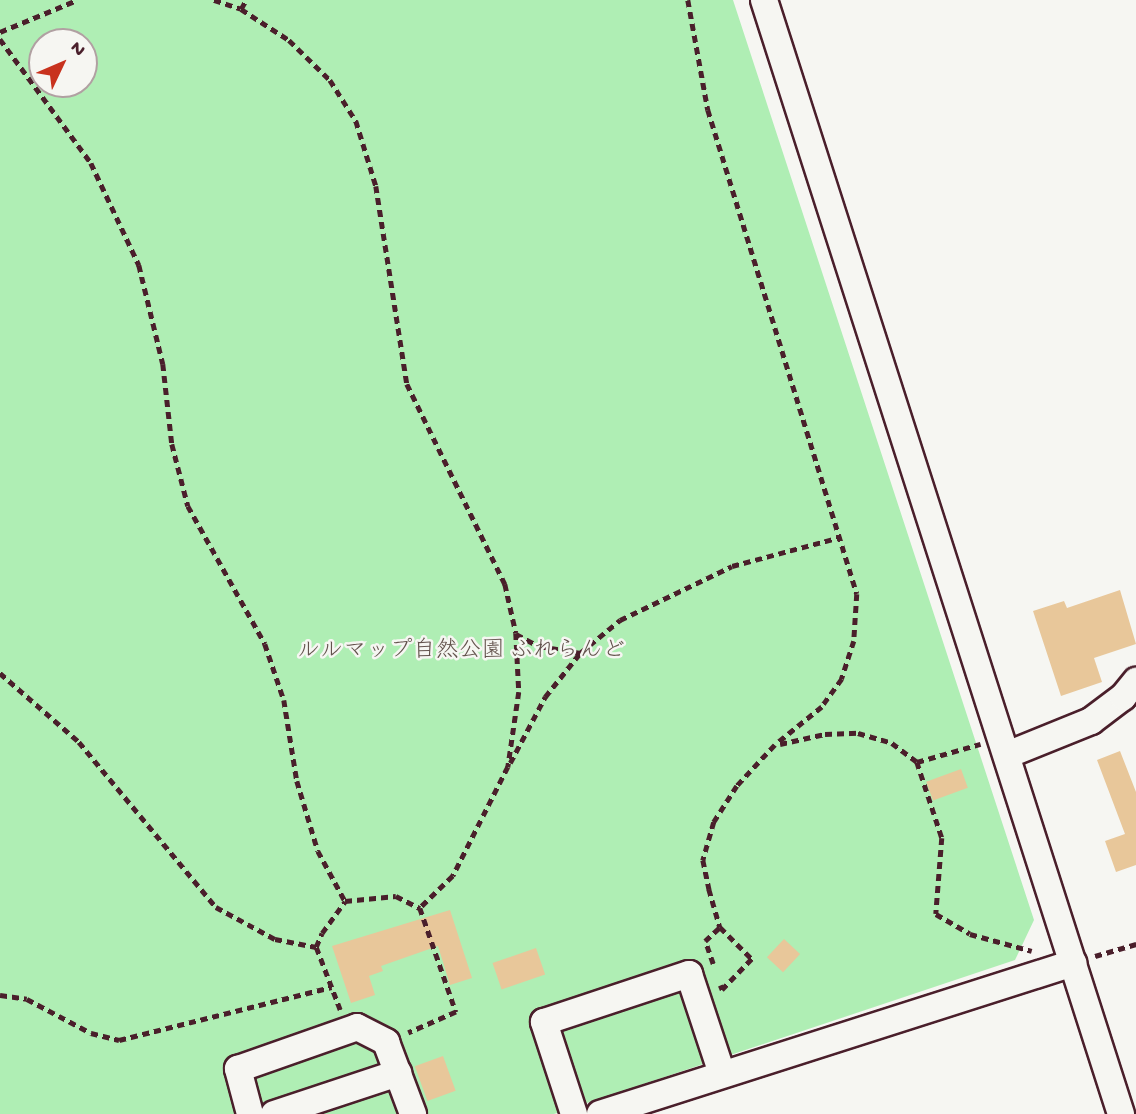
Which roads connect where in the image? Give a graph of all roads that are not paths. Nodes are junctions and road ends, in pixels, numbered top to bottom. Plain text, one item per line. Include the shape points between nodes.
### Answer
1 (764, 0) edge
2 (1136, 681) edge
3 (997, 748) junction
4 (1074, 963) junction
5 (398, 1073) junction
6 (722, 1074) junction
7 (250, 1114) edge
8 (274, 1114) edge
9 (413, 1114) edge
10 (574, 1114) edge
11 (600, 1114) edge
12 (1121, 1114) edge

1 - 3 street
2 - 3 street via 1124,697 1091,721
3 - 4 street
4 - 6 street
4 - 12 street
5 - 7 street via 386,1042 357,1027 238,1069
5 - 8 street
5 - 9 street
6 - 10 street via 689,974 544,1022
6 - 11 street

